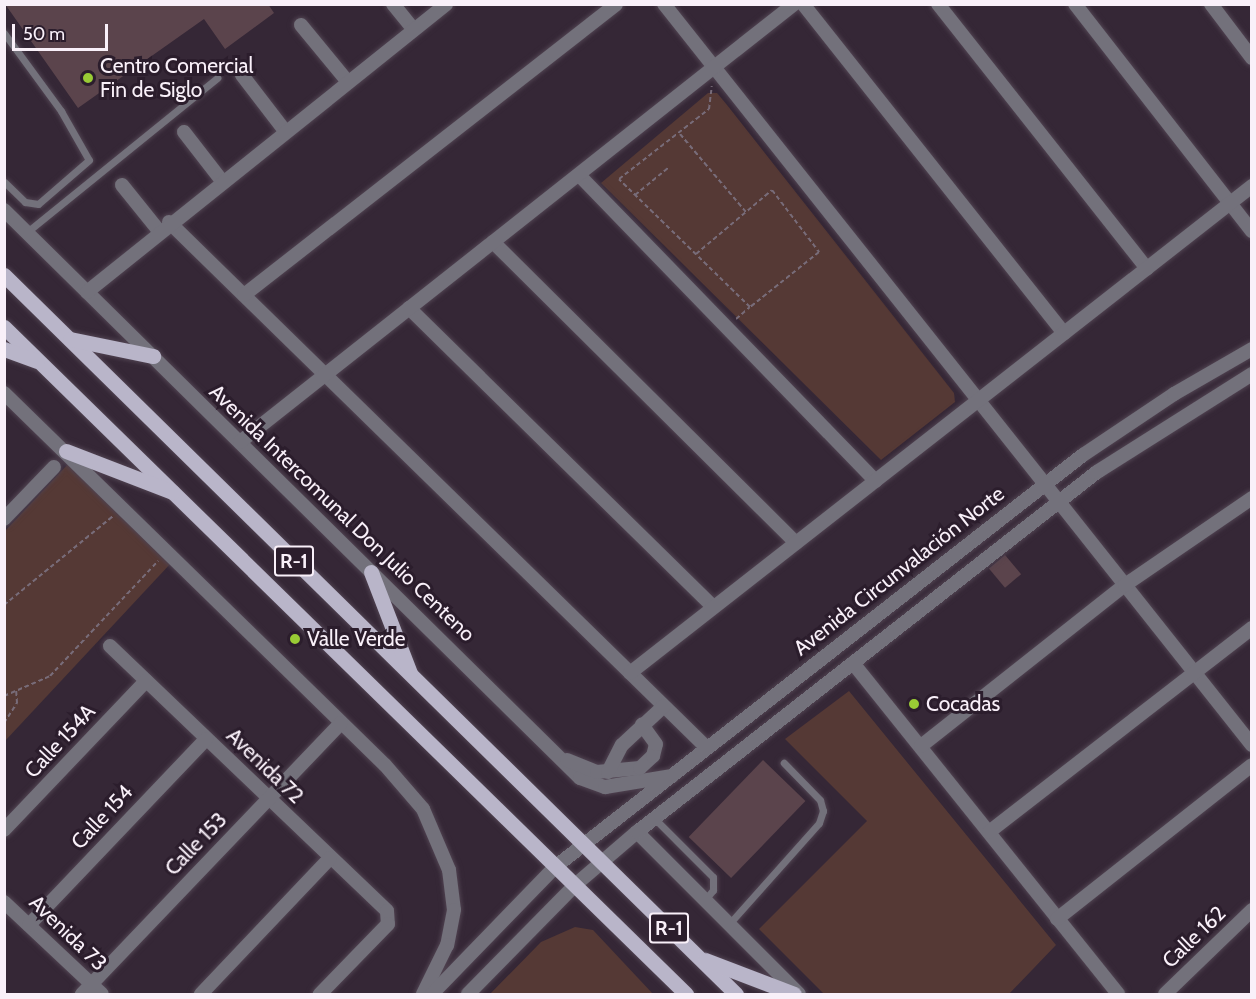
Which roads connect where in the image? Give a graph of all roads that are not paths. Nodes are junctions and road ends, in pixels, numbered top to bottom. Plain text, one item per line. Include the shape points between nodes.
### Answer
1 (393, 4) edge
2 (446, 4) edge
3 (616, 4) edge
4 (664, 4) edge
5 (794, 4) edge
6 (802, 4) edge
7 (938, 4) edge
8 (1075, 4) edge
9 (1210, 4) edge
10 (302, 25) dead end
11 (414, 30) junction
12 (4, 33) edge
13 (1250, 54) edge
14 (713, 68) junction
15 (242, 75) dead end
16 (217, 78) dead end
17 (348, 82) junction
18 (285, 131) junction
19 (184, 132) dead end
20 (579, 175) junction
21 (222, 181) junction
22 (4, 182) edge
23 (122, 185) dead end
24 (1251, 186) edge
25 (1231, 202) junction
26 (4, 210) edge
27 (164, 226) junction
28 (1251, 231) edge
29 (27, 232) junction
30 (493, 242) junction
31 (1147, 269) junction
32 (4, 275) edge
33 (87, 292) junction
34 (244, 295) junction
35 (409, 308) junction
36 (4, 327) edge
37 (1064, 333) junction
38 (69, 339) junction
39 (4, 349) edge
40 (1251, 349) edge
41 (153, 356) junction
42 (42, 363) junction
43 (326, 374) junction
44 (1251, 374) edge
45 (4, 393) edge
46 (977, 401) junction
47 (240, 442) junction
48 (66, 451) junction
49 (54, 467) dead end
50 (876, 481) junction
51 (1045, 483) junction
52 (179, 494) junction
53 (1251, 498) edge
54 (1060, 501) junction
55 (4, 519) edge
56 (796, 543) junction
57 (371, 572) junction
58 (1125, 585) junction
59 (713, 607) junction
60 (1251, 628) edge
61 (110, 646) dead end
62 (853, 663) junction
63 (1193, 671) junction
64 (630, 673) junction
65 (412, 678) junction
66 (146, 681) junction
67 (664, 706) junction
68 (341, 723) junction
69 (642, 725) junction
70 (206, 739) junction
71 (1251, 745) edge
72 (921, 746) junction
73 (707, 748) junction
74 (556, 754) junction
75 (653, 756) junction
76 (784, 763) dead end
77 (1251, 765) edge
78 (608, 772) junction
79 (670, 776) junction
80 (268, 799) junction
81 (654, 818) junction
82 (4, 830) edge
83 (637, 832) junction
84 (989, 832) junction
85 (585, 844) junction
86 (330, 858) junction
87 (603, 862) junction
88 (555, 867) junction
89 (574, 886) junction
90 (705, 900) junction
91 (4, 902) edge
92 (1251, 910) edge
93 (1058, 919) junction
94 (729, 924) junction
95 (29, 925) junction
96 (699, 958) junction
97 (87, 989) edge
98 (679, 991) edge
99 (102, 994) edge
100 (201, 994) edge
101 (320, 994) edge
102 (423, 994) edge
103 (432, 994) edge
104 (468, 994) edge
105 (736, 994) edge
106 (794, 994) edge
107 (799, 994) edge
108 (1118, 994) edge
109 (1165, 994) edge

1 - 11 street
2 - 11 street
3 - 34 street
4 - 14 street
5 - 14 street
6 - 37 street
7 - 31 street
8 - 25 street
9 - 13 street
10 - 17 street
11 - 17 street
12 - 22 lane via 88,155 86,166 38,204 25,202
14 - 20 street
14 - 46 street
15 - 18 street
16 - 29 lane
17 - 18 street
18 - 21 street
19 - 21 street
20 - 30 street
20 - 50 street
21 - 27 street
23 - 27 street
24 - 25 street
25 - 28 street
25 - 31 street
26 - 29 street, Avenida Intercomunal Don Julio Centeno
27 - 33 street
27 - 34 street
29 - 33 street, Avenida Intercomunal Don Julio Centeno
30 - 35 street
30 - 56 street
31 - 37 street
32 - 38 main road, R-1
33 - 41 street, Avenida Intercomunal Don Julio Centeno
34 - 43 street
35 - 43 street
35 - 59 street
36 - 42 main road, R-1
37 - 46 street
38 - 41 main road
38 - 65 main road, R-1
39 - 42 main road
40 - 51 street, Avenida Circunvalación Norte via 1174,394
41 - 47 street, Avenida Intercomunal Don Julio Centeno
42 - 52 main road, R-1
43 - 47 street
43 - 64 street
44 - 54 street via 1161,427
45 - 48 street
46 - 50 street
46 - 51 street
47 - 57 street, Avenida Intercomunal Don Julio Centeno
48 - 52 main road
48 - 68 street
49 - 55 street
50 - 56 street
51 - 54 street
51 - 73 street, Avenida Circunvalación Norte
52 - 88 main road, R-1
53 - 58 street
54 - 58 street
54 - 62 street
56 - 59 street
57 - 65 main road
57 - 74 street, Avenida Intercomunal Don Julio Centeno
58 - 63 street
58 - 72 street
59 - 64 street
60 - 63 street
61 - 66 street, Avenida 72
62 - 72 street
62 - 81 street
63 - 71 street
63 - 84 street
64 - 67 street
65 - 85 main road, R-1
66 - 70 street, Avenida 72
66 - 82 street, Calle 154A
67 - 69 street
67 - 73 street
68 - 80 street, Calle 153
68 - 102 street via 423,809 449,870 452,922 447,945
69 - 75 street via 656,744
69 - 78 street via 622,745
70 - 80 street, Avenida 72
70 - 95 street, Calle 154
72 - 84 street
73 - 79 street, Avenida Circunvalación Norte
74 - 78 street via 585,769
74 - 79 street, Avenida Intercomunal Don Julio Centeno via 592,785
75 - 78 street via 640,768
75 - 79 street
76 - 94 lane via 820,800 823,811 819,823
77 - 93 street
79 - 85 street, Avenida Circunvalación Norte
80 - 86 street, Avenida 72
80 - 97 street, Calle 153
81 - 83 street
81 - 90 lane via 713,877 713,890
83 - 87 street
83 - 90 street
84 - 93 street
85 - 87 main road, R-1
85 - 88 street, Avenida Circunvalación Norte
86 - 100 street
86 - 101 street, Avenida 72 via 390,917
87 - 89 street
87 - 96 main road, R-1
88 - 89 main road, R-1
88 - 103 street, Avenida Circunvalación Norte
89 - 98 main road, R-1
89 - 104 street
90 - 94 street
91 - 95 street, Avenida 73
92 - 109 street, Calle 162
93 - 108 street
94 - 107 street
95 - 97 street, Avenida 73
96 - 105 main road, R-1
96 - 106 main road
97 - 99 street, Avenida 73

